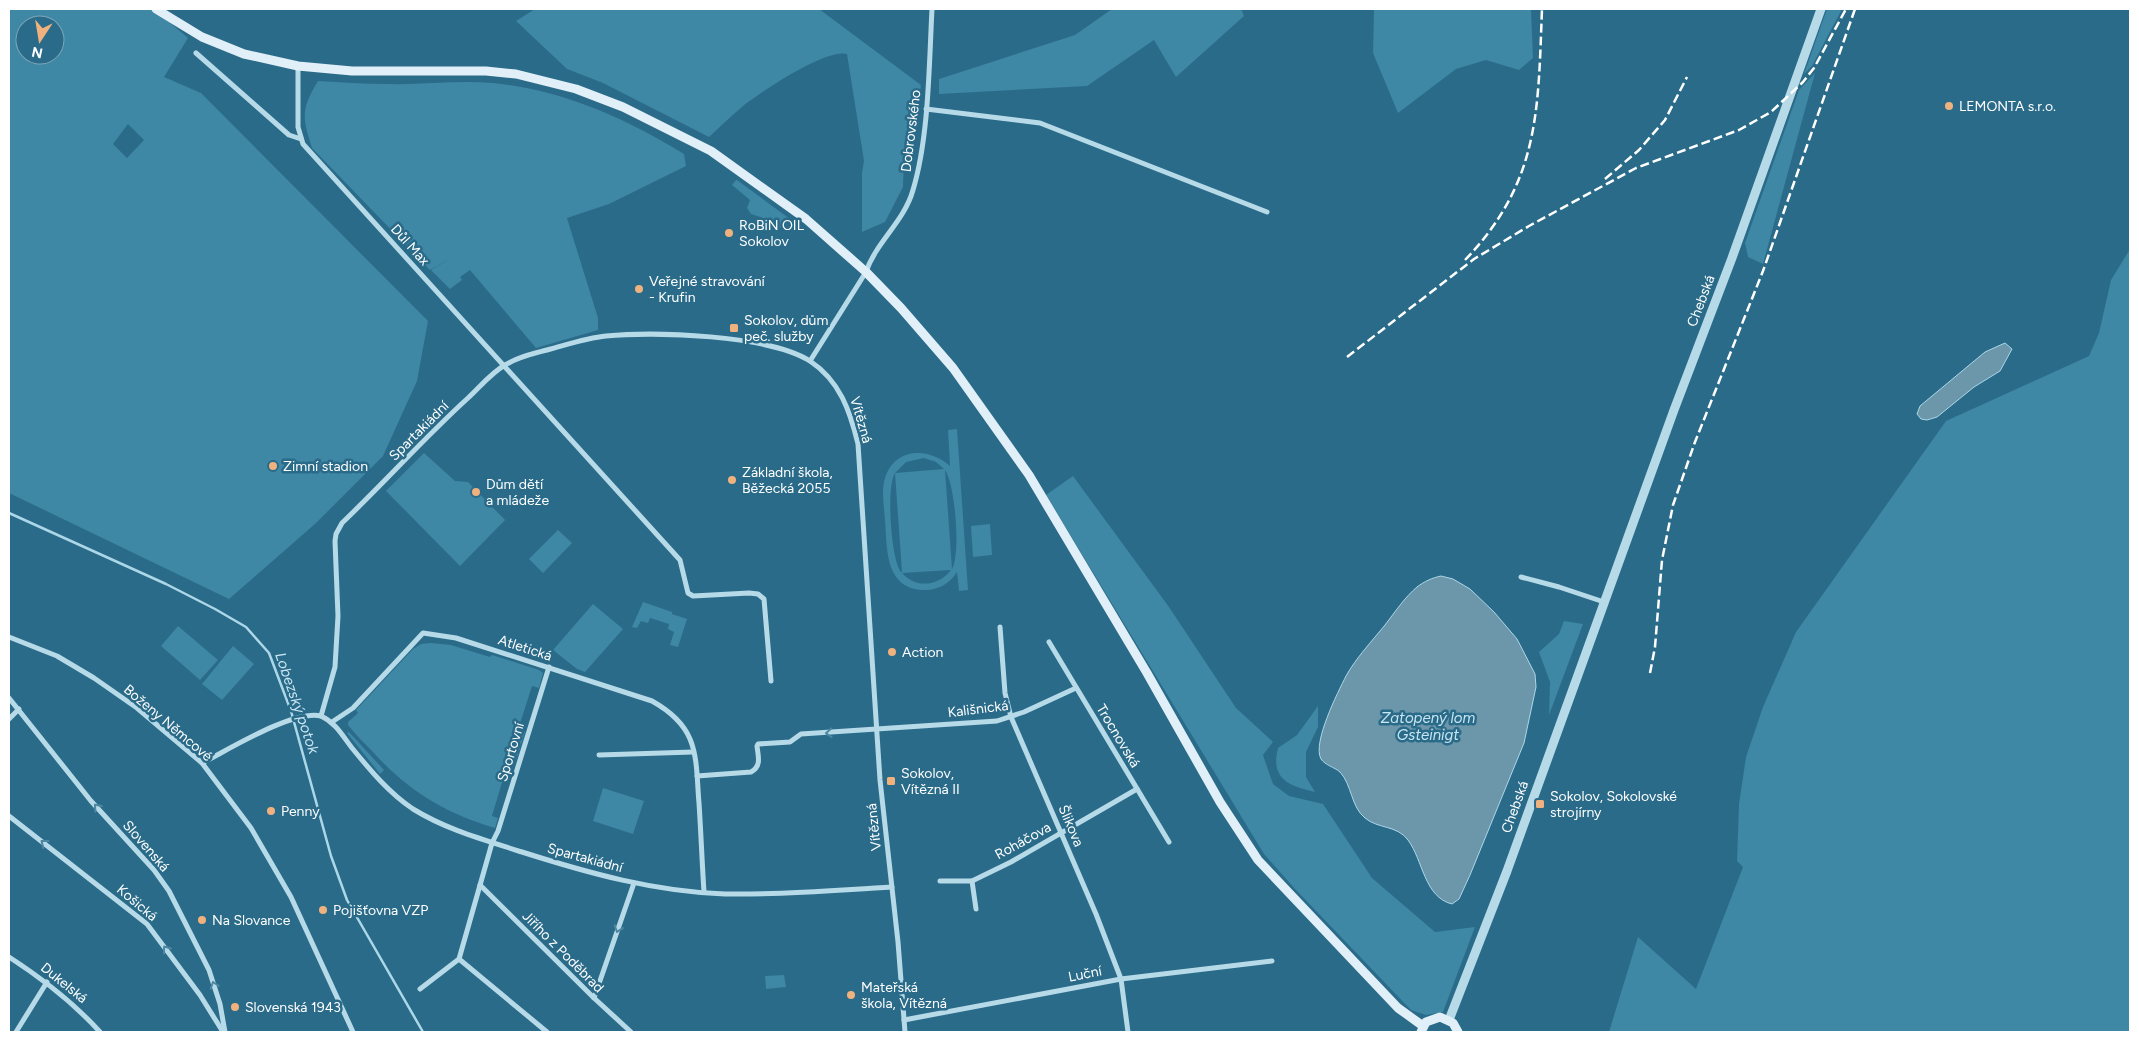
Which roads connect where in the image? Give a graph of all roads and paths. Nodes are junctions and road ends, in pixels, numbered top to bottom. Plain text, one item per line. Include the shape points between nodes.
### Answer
1 (156, 9) edge
2 (932, 9) edge
3 (1820, 9) edge
4 (196, 53) dead end
5 (298, 66) junction
6 (926, 109) junction
7 (301, 139) junction
8 (1267, 212) dead end
9 (866, 272) junction
10 (810, 361) junction
11 (503, 366) junction
12 (1521, 577) dead end
13 (1604, 602) junction
14 (1000, 627) dead end
15 (9, 637) edge
16 (1049, 642) dead end
17 (549, 667) junction
18 (771, 681) dead end
19 (1076, 688) junction
20 (9, 698) edge
21 (19, 709) junction
22 (321, 716) junction
23 (1012, 717) junction
24 (9, 718) edge
25 (332, 722) junction
26 (878, 730) junction
27 (693, 752) junction
28 (599, 755) dead end
29 (202, 764) junction
30 (697, 776) junction
31 (1137, 790) junction
32 (9, 816) edge
33 (1062, 833) junction
34 (1169, 842) dead end
35 (492, 843) junction
36 (940, 881) dead end
37 (634, 882) junction
38 (972, 882) junction
39 (480, 886) junction
40 (892, 887) junction
41 (704, 892) junction
42 (976, 909) dead end
43 (9, 956) edge
44 (459, 959) junction
45 (1272, 961) dead end
46 (1122, 979) junction
47 (47, 982) junction
48 (420, 989) dead end
49 (594, 998) junction
50 (904, 1020) junction
51 (1449, 1020) junction
52 (1422, 1029) edge
53 (16, 1032) edge
54 (100, 1032) edge
55 (224, 1032) edge
56 (353, 1032) edge
57 (547, 1032) edge
58 (631, 1032) edge
59 (905, 1032) edge
60 (1128, 1032) edge
61 (1458, 1032) edge

1 - 5 main road via 202,37 244,54
2 - 6 street, Dobrovského
3 - 13 street, Chebská via 1732,258
4 - 7 street, Důl Max via 289,135
5 - 7 street via 298,127
5 - 9 main road via 352,71 486,71 546,80 597,96 711,151 806,219
6 - 8 street via 1040,123
6 - 9 street, Dobrovského via 922,151 913,191 904,212 871,256
7 - 11 street, Důl Max
9 - 10 street, Dobrovského
9 - 52 main road via 953,368 1029,475 1220,802 1258,860 1398,1008
10 - 11 street, Vítězná via 763,345 643,333 595,338 518,358
10 - 26 street, Vítězná via 841,392 858,444
11 - 18 street via 680,560 688,594 748,593 758,594 764,599
11 - 22 street, Spartakiádní via 448,416 338,529 335,541 338,616 334,667
12 - 13 street
13 - 51 street, Chebská via 1507,871
14 - 23 street, Šlikova via 1005,693
15 - 29 street, Boženy Němcové via 57,656 94,678 137,708
16 - 19 street, Trocnovská
17 - 25 street, Atletická via 456,638 423,633 354,708
17 - 27 street, Atletická via 660,705 683,726
17 - 35 street, Sportovní
19 - 23 street, Kališnická
19 - 31 street, Trocnovská
20 - 21 street, Slovenská
21 - 24 street
55 -> 21 street, Slovenská via 220,1004 209,970 169,891 91,801
22 - 25 street, Spartakiádní
22 - 29 street, Spartakiádní via 311,714 284,722
23 - 26 street, Kališnická via 997,721 897,726
23 - 33 street, Šlikova
25 - 35 street, Spartakiádní via 397,798 439,823
26 -> 30 street via 801,734 790,742 758,744 759,762 751,772
26 - 40 street, Vítězná
27 - 28 street
27 - 30 street, Atletická
29 - 56 street, Boženy Němcové via 252,828 291,897
30 - 41 street, Atletická
31 - 33 street, Roháčova
31 - 34 street, Trocnovská
55 -> 32 street, Košická via 147,924
33 - 38 street, Roháčova
33 - 46 street, Šlikova
35 - 37 street, Spartakiádní via 577,869
35 - 39 street, Sportovní
36 - 38 street
37 - 41 street, Spartakiádní
37 -> 49 street
38 - 42 street
39 - 44 street, Sportovní
39 - 49 street, Jiřího z Poděbrad
40 - 41 street, Spartakiádní via 724,894
40 - 50 street, Vítězná
43 - 47 street, Dukelská
44 - 48 street
44 - 57 street
45 - 46 street, Luční
46 - 50 street, Luční
46 - 60 street, Šlikova
47 - 53 street
47 - 54 street, Dukelská
49 - 58 street, Jiřího z Poděbrad
50 - 59 street, Vítězná
51 - 52 main road via 1435,1018
51 - 61 main road

